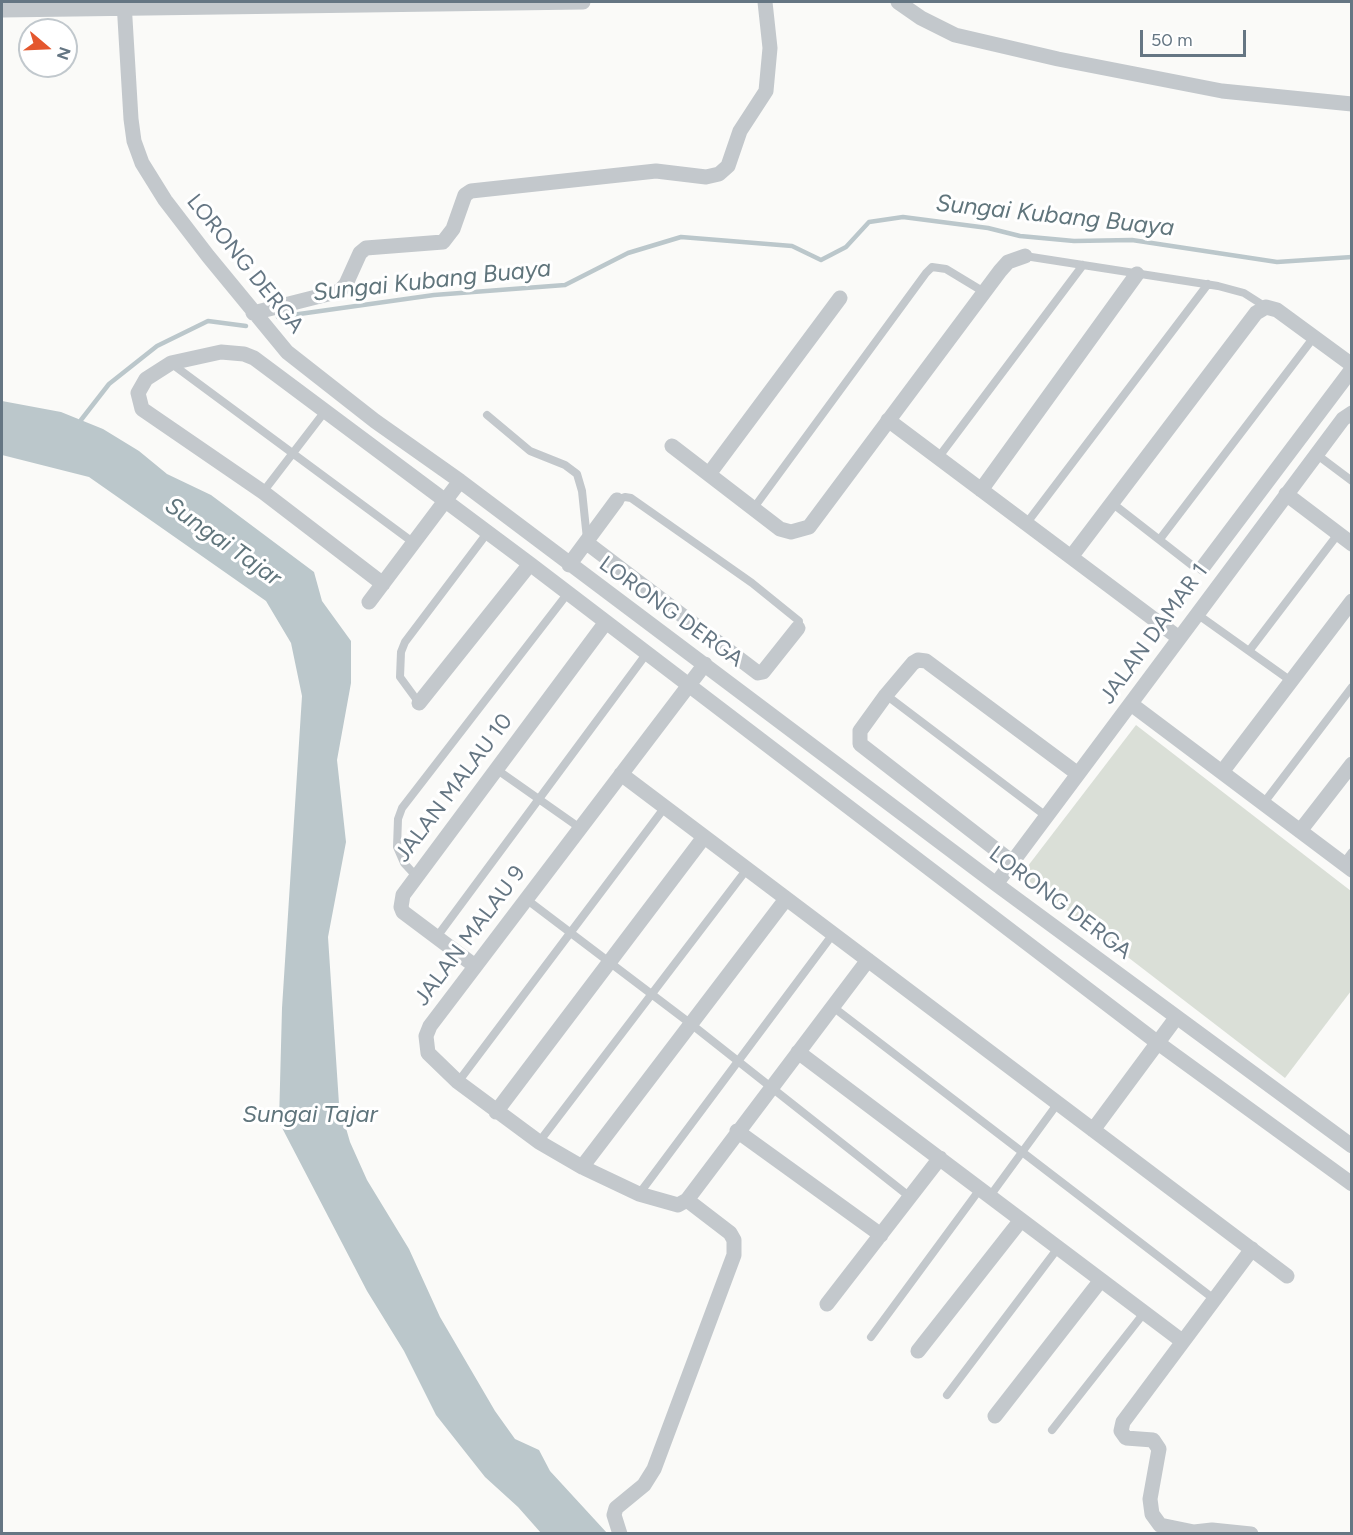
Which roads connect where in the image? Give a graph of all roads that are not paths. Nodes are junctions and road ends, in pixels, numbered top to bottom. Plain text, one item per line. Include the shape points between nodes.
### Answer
1 (584, 2) edge
2 (765, 2) edge
3 (898, 2) edge
4 (376, 3) edge
5 (124, 5) edge
6 (2, 10) edge
7 (1352, 104) edge
8 (1025, 256) joint
9 (1083, 265) junction
10 (1137, 274) junction
11 (1209, 284) junction
12 (984, 292) junction
13 (840, 298) dead end
14 (1266, 308) junction
15 (253, 313) junction
16 (1314, 337) junction
17 (171, 363) junction
18 (1352, 367) edge
19 (326, 410) junction
20 (1352, 413) edge
21 (487, 415) dead end
22 (888, 420) junction
23 (672, 446) dead end
24 (293, 452) junction
25 (1316, 454) junction
26 (938, 458) junction
27 (709, 474) junction
28 (460, 481) junction
29 (1352, 481) edge
30 (981, 490) junction
31 (263, 492) junction
32 (1286, 494) junction
33 (446, 500) junction
34 (617, 500) joint
35 (1111, 503) junction
36 (753, 509) junction
37 (1026, 524) junction
38 (488, 532) junction
39 (1338, 534) junction
40 (1160, 539) junction
41 (414, 543) junction
42 (587, 543) junction
43 (1352, 544) edge
44 (1071, 557) junction
45 (530, 564) junction
46 (569, 565) junction
47 (1203, 567) joint
48 (383, 584) junction
49 (568, 593) junction
50 (1352, 601) edge
51 (369, 602) dead end
52 (1197, 614) junction
53 (606, 622) junction
54 (798, 628) joint
55 (1179, 638) junction
56 (1249, 651) junction
57 (647, 653) junction
58 (705, 664) junction
59 (1291, 681) junction
60 (688, 685) junction
61 (1352, 687) edge
62 (886, 695) junction
63 (419, 703) joint
64 (1131, 704) junction
65 (1352, 764) edge
66 (496, 769) junction
67 (1222, 772) junction
68 (621, 774) junction
69 (1078, 774) junction
70 (539, 799) junction
71 (1263, 804) junction
72 (665, 807) junction
73 (1046, 816) junction
74 (580, 828) junction
75 (1300, 831) junction
76 (704, 837) junction
77 (1012, 862) junction
78 (1349, 862) edge
79 (747, 869) junction
80 (416, 876) junction
81 (996, 884) junction
82 (526, 899) junction
83 (786, 899) junction
84 (570, 933) junction
85 (833, 934) junction
86 (436, 938) junction
87 (868, 960) junction
88 (608, 963) junction
89 (475, 966) junction
90 (651, 995) junction
91 (833, 1007) junction
92 (1176, 1018) junction
93 (691, 1024) junction
94 (1158, 1043) junction
95 (798, 1052) junction
96 (738, 1062) junction
97 (458, 1082) junction
98 (771, 1088) junction
99 (1058, 1103) junction
100 (496, 1112) junction
101 (1093, 1130) junction
102 (737, 1131) junction
103 (1348, 1138) edge
104 (539, 1142) junction
105 (1021, 1153) junction
106 (940, 1158) junction
107 (582, 1167) junction
108 (1352, 1184) edge
109 (985, 1193) junction
110 (639, 1194) junction
111 (910, 1197) junction
112 (687, 1200) junction
113 (1021, 1220) junction
114 (881, 1235) junction
115 (1058, 1248) junction
116 (1252, 1249) junction
117 (1287, 1276) dead end
118 (1101, 1280) junction
119 (1214, 1299) junction
120 (827, 1304) dead end
121 (1144, 1313) junction
122 (871, 1336) dead end
123 (1182, 1341) junction
124 (918, 1351) dead end
125 (947, 1395) dead end
126 (995, 1416) dead end
127 (1052, 1430) dead end
128 (620, 1533) edge
129 (1251, 1533) edge

1 - 4 street
2 - 15 street via 770,48 766,91 740,131 728,166 719,174 706,177 656,171 471,191 465,195 453,229 443,242 366,248 340,291
3 - 7 street via 955,35 1058,59 1222,91
4 - 5 street
5 - 6 street
5 - 15 street, LORONG DERGA via 131,119 142,163 165,200
8 - 9 lane
8 - 12 street via 1008,262
9 - 10 lane
9 - 26 lane
10 - 11 lane
10 - 30 street
11 - 14 lane via 1244,293
11 - 37 lane
12 - 22 street
12 - 36 lane via 946,269 932,267
13 - 27 street
14 - 16 street via 1277,310
14 - 35 street via 1256,313
15 - 28 street, LORONG DERGA via 287,352 312,373
16 - 18 street
16 - 40 lane
17 - 19 street via 221,352 244,354
17 - 24 lane
17 - 31 street via 141,386 138,401 142,409
18 - 47 street
19 - 24 lane
19 - 33 street
20 - 25 street, JALAN DAMAR 1
21 - 42 lane via 530,451 577,474
22 - 26 street
22 - 36 street via 808,527 790,532 780,529
23 - 27 street
24 - 31 lane
24 - 41 lane
25 - 29 lane
25 - 32 street, JALAN DAMAR 1
26 - 30 street
27 - 36 street
28 - 33 street
28 - 46 street, LORONG DERGA
30 - 37 street
31 - 48 street
32 - 39 street
32 - 52 street, JALAN DAMAR 1
33 - 38 street
33 - 41 street
34 - 42 street
34 - 54 lane via 631,498 752,584 799,621
35 - 40 lane
35 - 44 street
37 - 44 street
38 - 45 street
38 - 63 lane via 405,642 400,677
39 - 43 street
39 - 56 lane
40 - 47 lane via 1193,566
41 - 48 street
42 - 46 street
42 - 54 street via 758,673 763,672
44 - 55 street
45 - 49 street
45 - 63 street
46 - 58 street, LORONG DERGA
48 - 51 street
49 - 53 street
49 - 80 lane via 402,808 397,847
50 - 59 street
52 - 55 street, JALAN DAMAR 1
52 - 56 lane
53 - 57 street
53 - 66 street, JALAN MALAU 10
55 - 64 street, JALAN DAMAR 1
56 - 59 lane
57 - 60 street
57 - 70 lane
58 - 60 street, JALAN MALAU 9
58 - 81 street, LORONG DERGA
59 - 67 street
60 - 68 street, JALAN MALAU 9
60 - 94 street
61 - 71 lane
62 - 69 street via 913,663 926,661
62 - 73 lane
62 - 77 street via 860,731 860,744
64 - 67 street
64 - 69 street, JALAN DAMAR 1
65 - 75 street
66 - 70 lane
66 - 80 street, JALAN MALAU 10
67 - 71 street
68 - 72 street
68 - 74 street, JALAN MALAU 9
69 - 73 street, JALAN DAMAR 1
70 - 74 lane
70 - 86 lane
71 - 75 street
72 - 76 street
72 - 84 lane
73 - 77 street, JALAN DAMAR 1
74 - 82 street, JALAN MALAU 9
75 - 78 street
76 - 79 street
76 - 88 street
77 - 81 street, JALAN DAMAR 1
79 - 83 street
79 - 90 lane
80 - 86 street, JALAN MALAU 10 via 403,895 401,907
81 - 92 street, LORONG DERGA
82 - 84 lane
82 - 89 street, JALAN MALAU 9
83 - 85 street
83 - 93 street
84 - 88 lane
84 - 97 lane
85 - 87 street
85 - 96 lane
86 - 89 street, JALAN MALAU 10
87 - 91 street
87 - 99 street
88 - 90 lane
88 - 100 street
89 - 97 street, JALAN MALAU 9 via 426,1036 426,1046 434,1061
90 - 93 lane
90 - 104 lane
91 - 95 street
91 - 105 lane
92 - 94 street
92 - 103 street, LORONG DERGA
93 - 96 lane
93 - 107 street
94 - 101 street
94 - 108 street
95 - 98 street
95 - 106 street
96 - 98 lane
96 - 110 lane
97 - 100 street, JALAN MALAU 9
98 - 102 street
98 - 111 lane
99 - 101 street
99 - 105 lane
100 - 104 street, JALAN MALAU 9
101 - 116 street
102 - 112 street
102 - 114 street
104 - 107 street, JALAN MALAU 9
105 - 109 lane
105 - 119 lane
106 - 109 street
106 - 111 street
107 - 110 street, JALAN MALAU 9
109 - 113 street
109 - 122 lane
110 - 112 street, JALAN MALAU 9 via 678,1205
111 - 114 street
112 - 128 street via 730,1233 734,1255 654,1469 644,1485 616,1508 614,1515
113 - 115 street
113 - 124 street
114 - 120 street
115 - 118 street
115 - 125 lane
116 - 117 street
116 - 119 street
118 - 121 street
118 - 126 street
119 - 123 street
121 - 123 street
121 - 127 lane
123 - 129 street via 1123,1422 1121,1431 1126,1438 1153,1440 1159,1449 1150,1499 1152,1514 1160,1525 1194,1532

